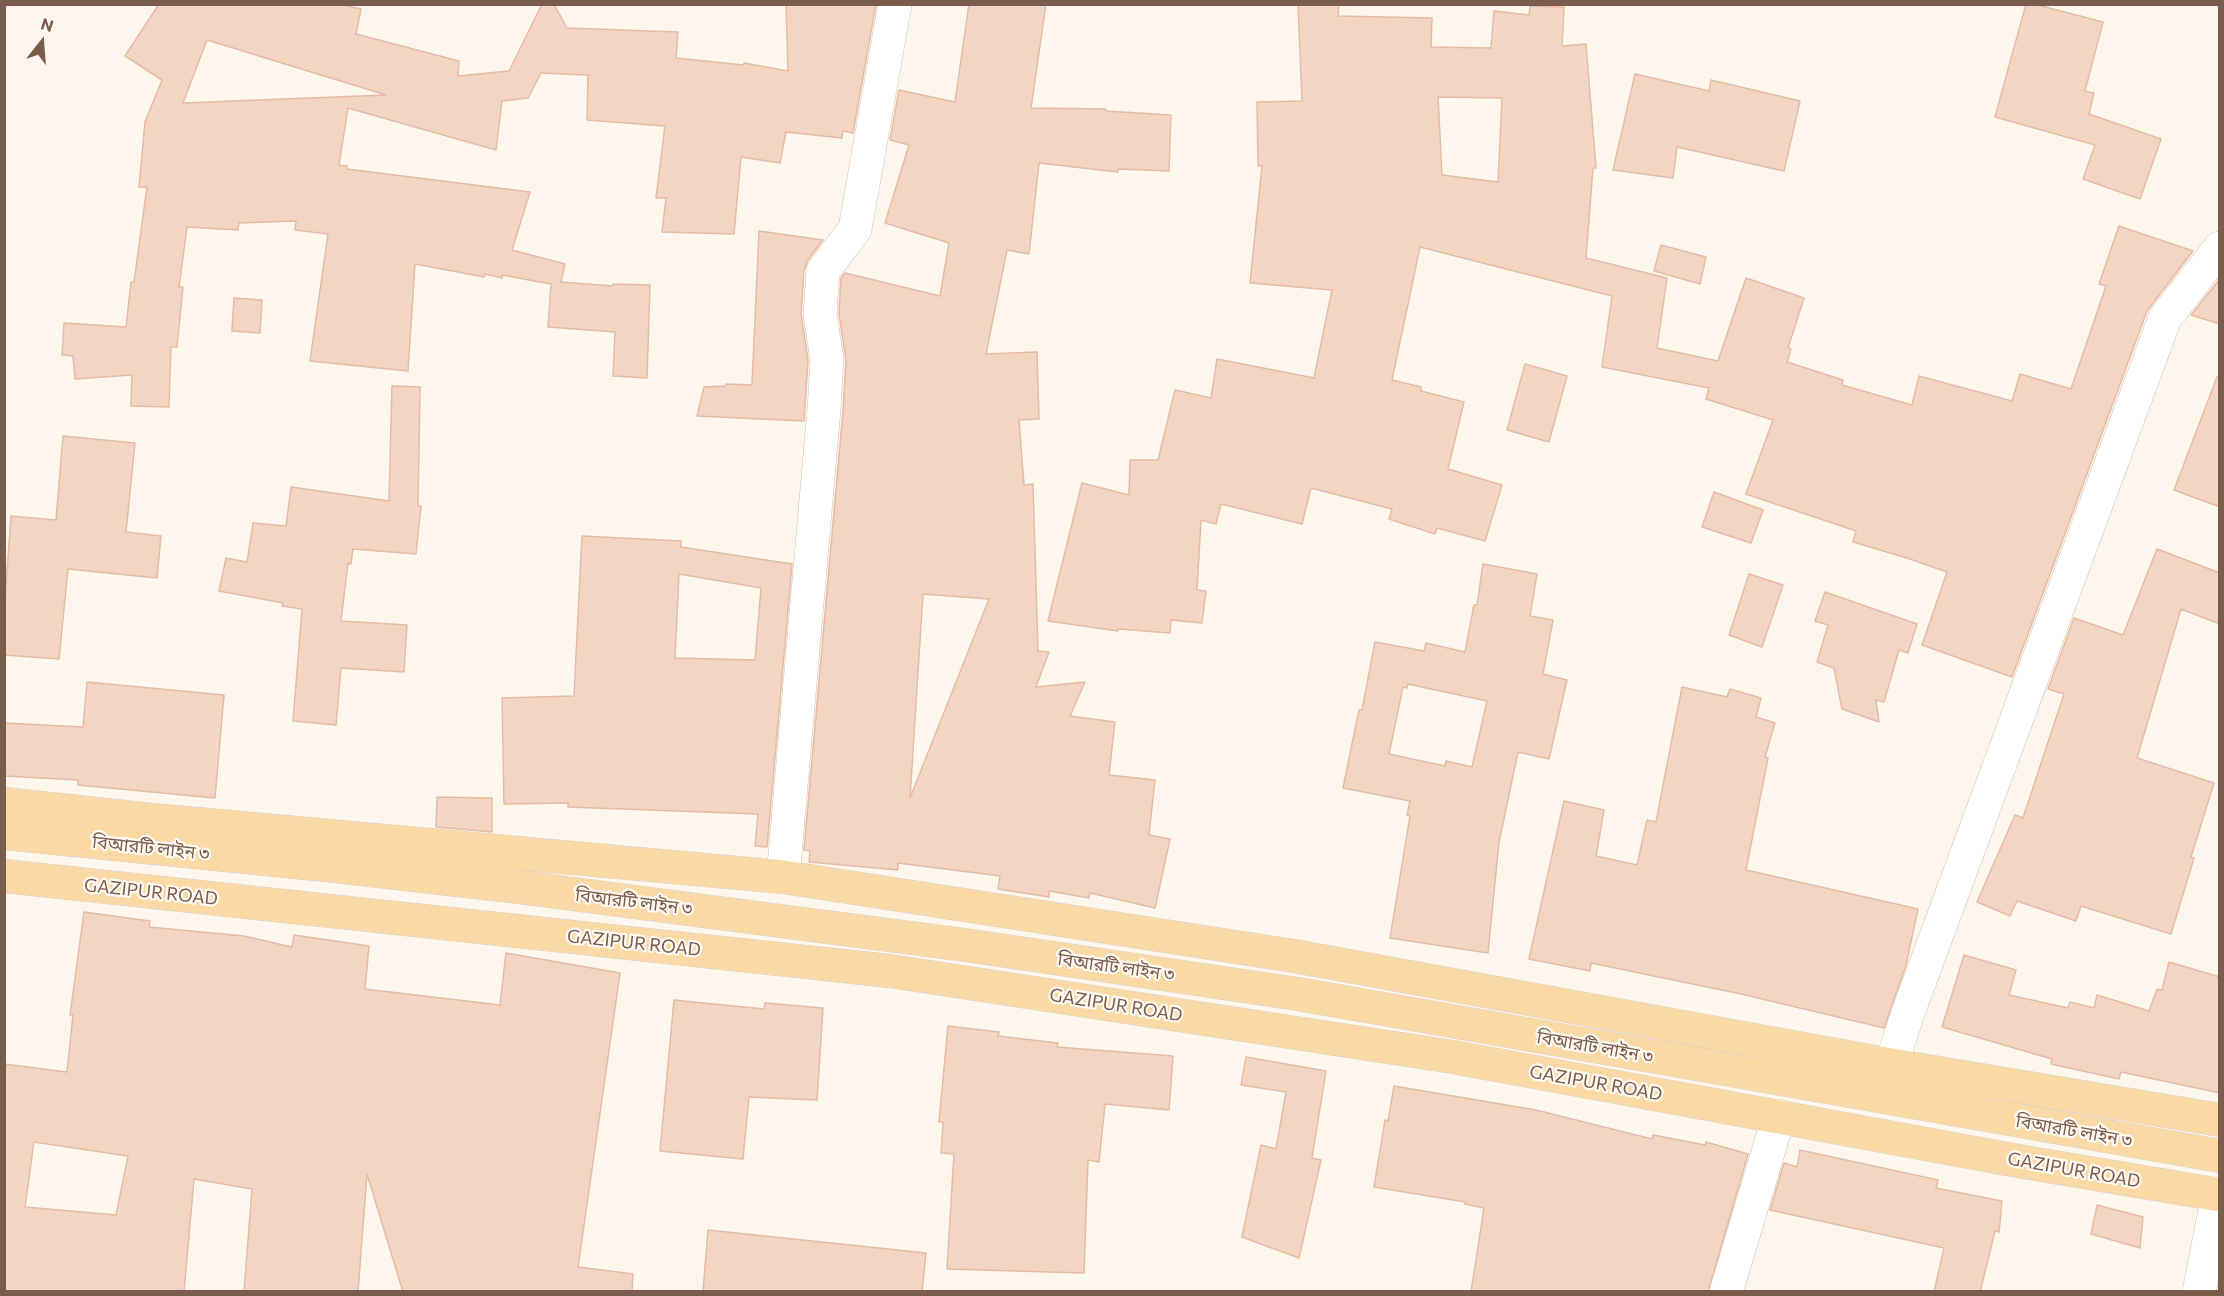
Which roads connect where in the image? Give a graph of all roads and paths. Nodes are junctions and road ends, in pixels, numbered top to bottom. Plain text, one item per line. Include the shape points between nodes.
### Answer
1 (895, 4) edge
2 (2220, 248) edge
3 (4, 804) edge
4 (4, 833) edge
5 (4, 876) edge
6 (783, 877) junction
7 (1891, 1065) junction
8 (1779, 1116) junction
9 (2220, 1120) edge
10 (2220, 1156) edge
11 (2219, 1195) edge
12 (1726, 1292) edge
13 (2199, 1292) edge

1 - 6 street via 855,229 822,271 820,315 827,359 824,409
2 - 7 street via 2165,318
3 - 6 main road
4 - 10 main road, বিআরটি লাইন ৩ via 519,887 1298,994
5 - 8 main road, GAZIPUR ROAD via 890,971 1453,1057
6 - 7 main road via 1294,956
7 - 9 main road
8 - 11 main road, GAZIPUR ROAD
8 - 12 street
11 - 13 street

